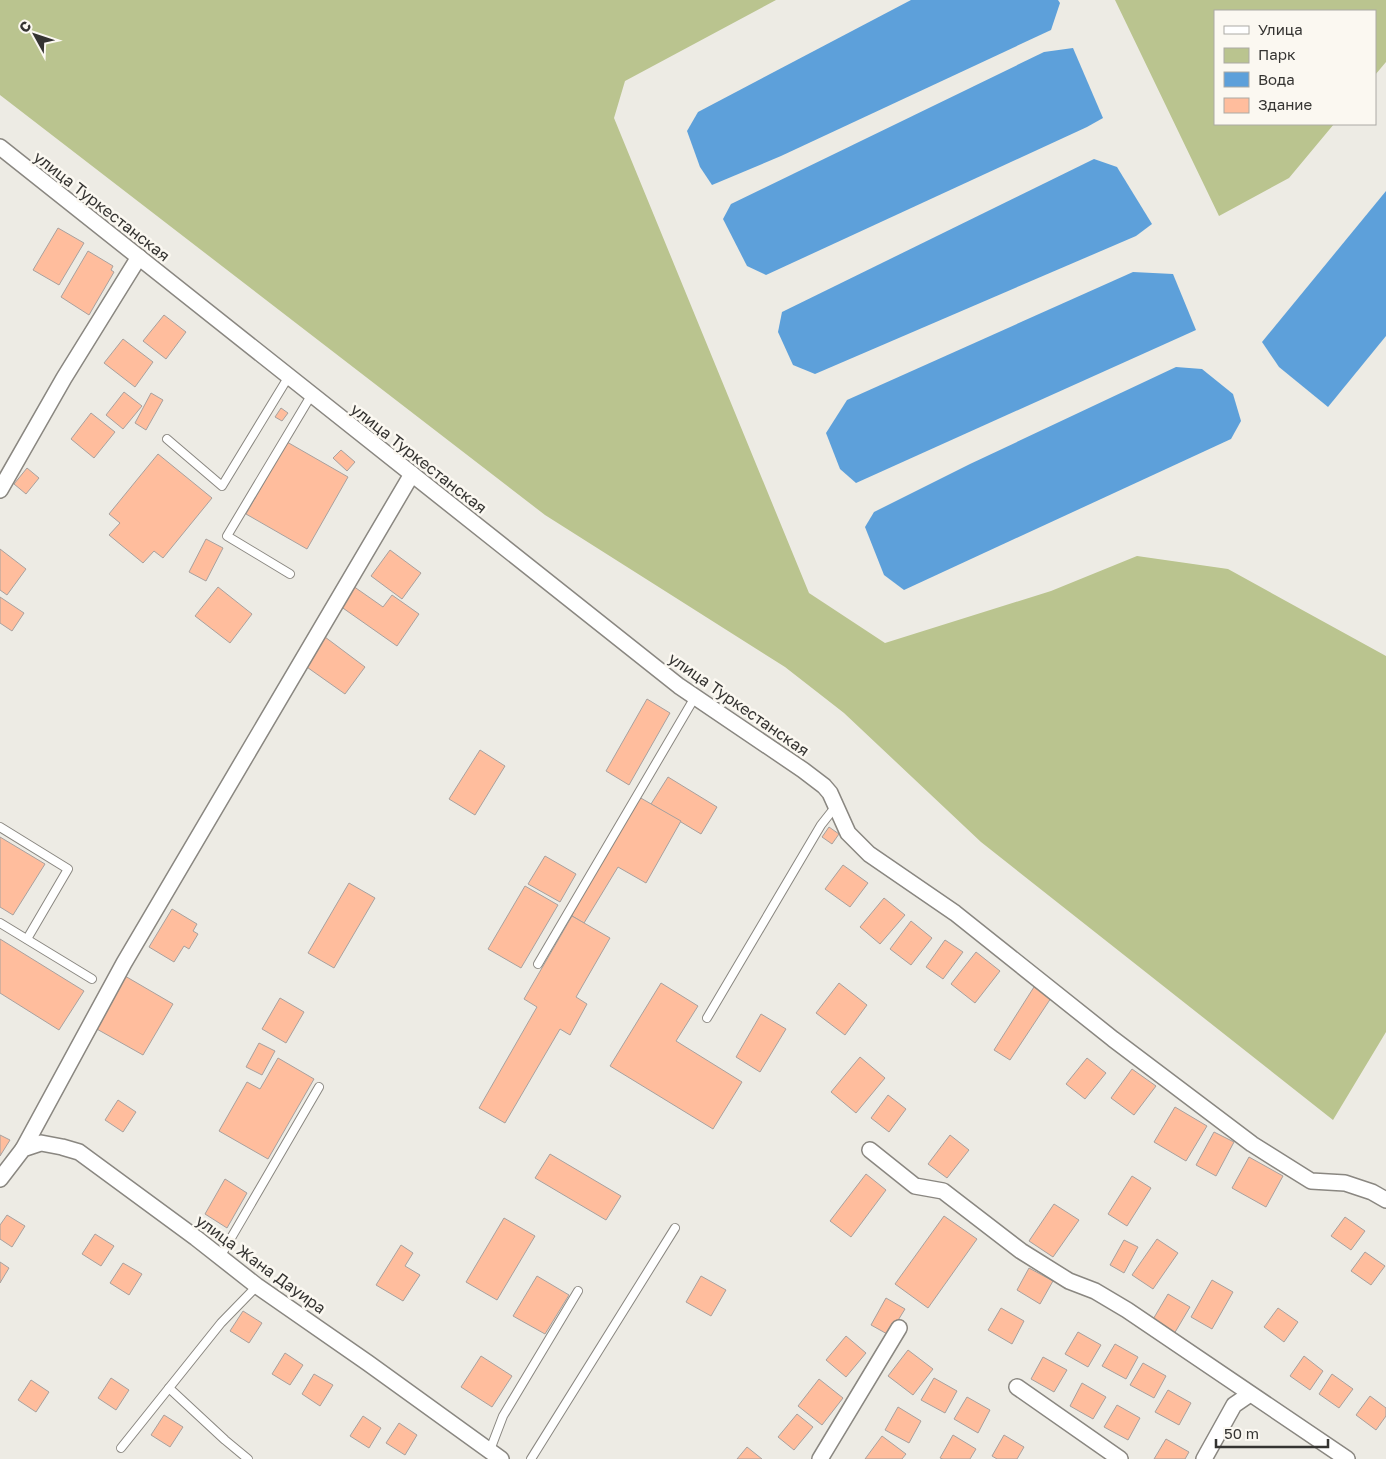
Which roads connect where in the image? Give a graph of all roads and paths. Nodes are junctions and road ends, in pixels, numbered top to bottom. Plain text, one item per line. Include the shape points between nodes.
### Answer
1 (0, 147) edge
2 (139, 257) junction
3 (289, 376) junction
4 (312, 394) junction
5 (167, 439) dead end
6 (412, 474) junction
7 (0, 490) edge
8 (290, 574) dead end
9 (695, 697) junction
10 (836, 806) junction
11 (0, 827) edge
12 (0, 923) edge
13 (27, 939) junction
14 (538, 964) dead end
15 (92, 979) dead end
16 (707, 1018) dead end
17 (319, 1086) dead end
18 (23, 1149) junction
19 (870, 1150) dead end
20 (0, 1179) edge
21 (1386, 1200) edge
22 (675, 1228) dead end
23 (220, 1257) junction
24 (257, 1286) junction
25 (578, 1291) dead end
26 (899, 1328) dead end
27 (1017, 1387) dead end
28 (169, 1388) junction
29 (1250, 1394) junction
30 (120, 1448) dead end
31 (495, 1455) edge
32 (248, 1459) edge
33 (531, 1459) edge
34 (820, 1459) edge
35 (1120, 1459) edge
36 (1204, 1459) edge
37 (1346, 1459) edge

1 - 2 street, улица Туркестанская
2 - 3 street, улица Туркестанская
2 - 7 street
3 - 4 street, улица Туркестанская
3 - 5 lane via 222,486
4 - 6 street, улица Туркестанская
4 - 8 lane via 227,536
6 - 9 street, улица Туркестанская
6 - 18 street via 124,963
9 - 10 street, улица Туркестанская via 824,786
9 - 14 lane
10 - 16 lane via 821,825
10 - 21 street via 848,833 870,854 955,913 1252,1144 1311,1182 1345,1183
11 - 13 lane via 68,870
12 - 13 lane
13 - 15 lane
17 - 23 lane
18 - 20 street
18 - 23 street, улица Жана Дауира via 41,1143 80,1152
19 - 29 street via 915,1186 943,1191 1021,1251 1069,1281 1095,1291 1127,1310
22 - 33 lane
23 - 24 street, улица Жана Дауира
24 - 28 lane via 221,1323
24 - 31 street, улица Жана Дауира
25 - 31 lane via 503,1416
26 - 34 street
27 - 35 street
28 - 30 lane
28 - 32 lane
29 - 36 street via 1234,1405
29 - 37 street

